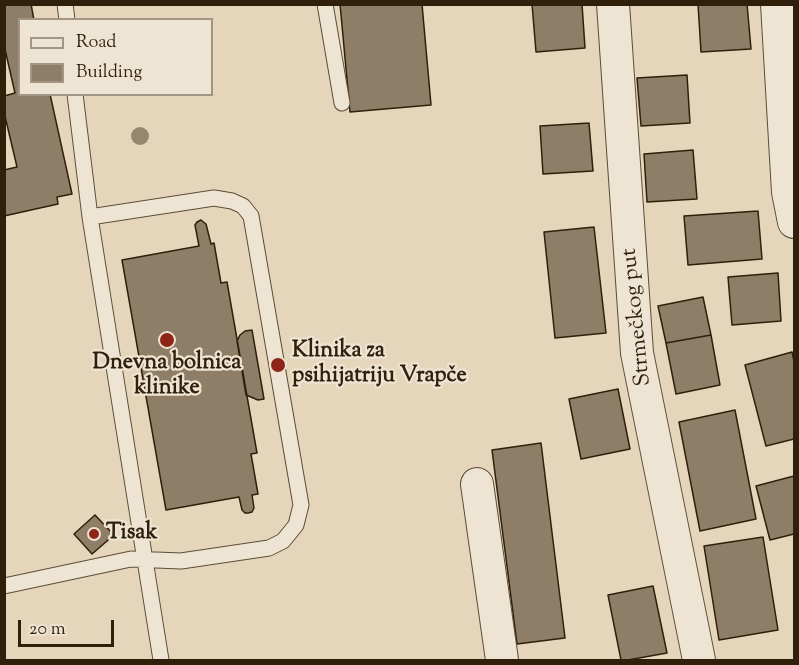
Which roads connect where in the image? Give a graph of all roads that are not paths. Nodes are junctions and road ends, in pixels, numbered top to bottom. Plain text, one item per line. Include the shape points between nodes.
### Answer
1 (325, 4) edge
2 (613, 4) edge
3 (777, 4) edge
4 (75, 96) edge
5 (342, 103) dead end
6 (90, 217) junction
7 (795, 222) edge
8 (477, 484) dead end
9 (144, 560) junction
10 (4, 586) edge
11 (160, 660) edge
12 (502, 660) edge
13 (699, 660) edge

1 - 5 lane
2 - 13 street, Strmečkog put via 638,353
3 - 7 street via 788,192
4 - 6 lane
6 - 9 lane
6 - 9 lane via 214,198 243,206 251,216 300,505 296,525 283,541 269,548 181,561
8 - 12 street
9 - 10 lane via 131,559
9 - 11 lane

